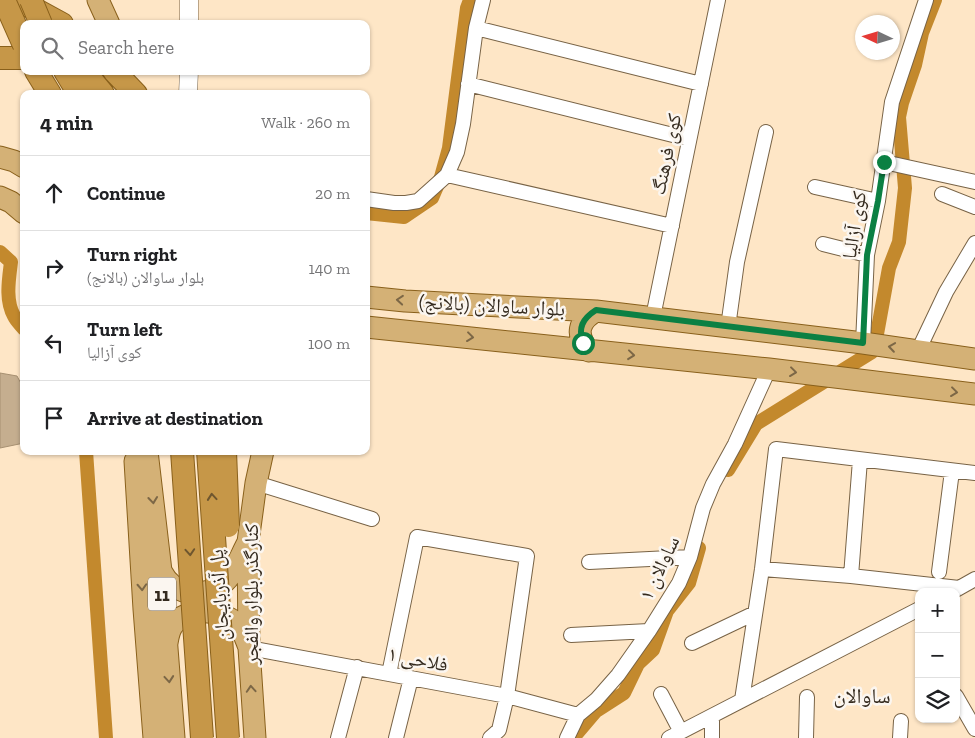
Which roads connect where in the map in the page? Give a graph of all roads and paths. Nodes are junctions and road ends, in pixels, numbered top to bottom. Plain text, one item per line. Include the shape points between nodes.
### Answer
1 (4, 0) edge
2 (18, 0) edge
3 (31, 0) edge
4 (98, 0) edge
5 (189, 0) edge
6 (483, 0) edge
7 (718, 0) edge
8 (926, 0) edge
9 (39, 20) edge
10 (55, 20) edge
11 (107, 20) edge
12 (189, 20) edge
13 (476, 28) junction
14 (20, 36) edge
15 (0, 58) edge
16 (20, 58) edge
17 (38, 75) edge
18 (67, 75) edge
19 (86, 75) edge
20 (118, 75) edge
21 (129, 75) edge
22 (189, 75) edge
23 (468, 84) junction
24 (701, 84) junction
25 (48, 90) edge
26 (77, 90) edge
27 (100, 90) edge
28 (132, 90) edge
29 (134, 90) edge
30 (188, 90) edge
31 (766, 132) dead end
32 (690, 139) junction
33 (0, 157) edge
34 (884, 162) junction
35 (20, 165) edge
36 (447, 175) junction
37 (975, 182) edge
38 (815, 187) dead end
39 (942, 194) dead end
40 (0, 197) edge
41 (370, 200) edge
42 (878, 201) junction
43 (975, 207) edge
44 (20, 209) edge
45 (672, 226) junction
46 (975, 243) edge
47 (823, 244) dead end
48 (867, 255) junction
49 (370, 297) edge
50 (596, 310) junction
51 (653, 317) junction
52 (370, 327) edge
53 (728, 327) junction
54 (430, 332) junction
55 (370, 341) edge
56 (863, 343) junction
57 (589, 351) junction
58 (918, 351) junction
59 (975, 359) edge
60 (769, 369) junction
61 (975, 394) edge
62 (134, 455) edge
63 (147, 455) edge
64 (182, 455) edge
65 (208, 455) edge
66 (225, 455) edge
67 (262, 455) edge
68 (860, 460) junction
69 (952, 471) junction
70 (975, 473) edge
71 (256, 483) junction
72 (372, 519) dead end
73 (248, 542) junction
74 (690, 557) junction
75 (589, 562) dead end
76 (762, 569) junction
77 (161, 571) junction
78 (939, 572) dead end
79 (851, 576) junction
80 (975, 579) edge
81 (941, 588) edge
82 (959, 588) edge
83 (915, 611) edge
84 (755, 613) junction
85 (649, 632) junction
86 (570, 635) dead end
87 (692, 643) dead end
88 (166, 647) junction
89 (249, 648) junction
90 (357, 667) junction
91 (389, 674) junction
92 (224, 677) junction
93 (411, 678) junction
94 (661, 694) dead end
95 (507, 696) junction
96 (807, 697) dead end
97 (742, 700) junction
98 (960, 703) edge
99 (578, 716) junction
100 (712, 716) junction
101 (901, 721) dead end
102 (975, 729) edge
103 (675, 735) edge
104 (154, 738) edge
105 (174, 738) edge
106 (202, 738) edge
107 (228, 738) edge
108 (255, 738) edge
109 (338, 738) edge
110 (396, 738) edge
111 (490, 738) edge
112 (567, 738) edge
113 (712, 738) edge
114 (806, 738) edge
115 (900, 738) edge

1 - 14 highway, bridge
2 - 10 highway
3 - 9 highway, bridge
4 - 11 main road
5 - 12 street
6 - 13 street
7 - 24 street, کوی فرهنگ
8 - 34 street, کوی آزالیا via 892,102
13 - 23 street
13 - 24 street
15 - 16 highway
17 - 25 highway
18 - 26 highway
19 - 27 highway
20 - 28 highway
21 - 29 main road
22 - 30 street
23 - 32 street
23 - 36 street via 461,133
24 - 32 street, کوی فرهنگ
31 - 53 street via 737,262
32 - 45 street, کوی فرهنگ
33 - 35 main road
34 - 37 street
34 - 42 street, کوی آزالیا
36 - 41 street via 418,201 394,203
36 - 45 street
38 - 42 street
39 - 43 street
40 - 44 main road
42 - 48 street, کوی آزالیا
45 - 51 street, کوی فرهنگ
46 - 58 street via 946,292
47 - 48 street
48 - 56 street, کوی آزالیا
50 -> 49 main road, بلوار ساوالان (بالانج)
50 - 51 main road, بلوار ساوالان (بالانج)
50 - 57 main road via 587,316 580,334
51 - 53 main road, بلوار ساوالان (بالانج)
52 - 54 main road, بلوار ساوالان (بالانج)
53 - 56 main road, بلوار ساوالان (بالانج)
54 - 55 main road
54 -> 57 main road, بلوار ساوالان (بالانج)
58 -> 56 main road, بلوار ساوالان (بالانج)
57 -> 60 main road, بلوار ساوالان (بالانج)
58 - 59 main road, بلوار ساوالان (بالانج)
60 -> 61 main road, بلوار ساوالان (بالانج)
60 - 74 street, ساوالان ۱ via 713,484
62 -> 104 main road
63 -> 77 main road, 11
64 -> 106 highway, پل آذربایجان, bridge
92 -> 65 highway, پل آذربایجان, bridge
66 - 92 highway, bridge via 230,584
67 - 71 main road, کنارگذر بلوار والفجر / 11
68 - 69 street
68 - 76 street via 776,449
68 - 79 street
69 - 70 street
69 - 78 street
71 - 72 street
71 - 73 main road, کنارگذر بلوار والفجر / 11
73 - 77 main road, 11 via 235,568 222,584 208,592 191,593 175,587
73 - 89 main road, کنارگذر بلوار والفجر / 11
74 - 75 street
74 - 85 street, ساوالان ۱ via 679,583
76 - 79 street
76 - 84 street
77 - 88 main road, 11
79 - 81 street
80 - 82 street
83 - 97 street
84 - 87 street
84 - 97 street
85 - 86 street
85 - 99 street, ساوالان ۱ via 618,675
88 - 89 main road via 169,632 179,619 208,611 236,624
88 -> 105 main road, 11
89 - 90 street, فلاحی ۱
108 -> 89 main road, کنارگذر بلوار والفجر / 11
90 - 91 street, فلاحی ۱
90 - 109 street
91 - 93 street, فلاحی ۱
91 - 95 street via 417,537 527,556
92 - 107 highway, پل آذربایجان, bridge
93 - 95 street, فلاحی ۱
93 - 110 street
94 - 103 street
95 - 99 street, فلاحی ۱
95 - 111 street via 499,730
96 - 114 street
97 - 100 street
98 - 102 street
99 - 112 street, ساوالان ۱
100 - 103 street
100 - 113 street
101 - 115 street

